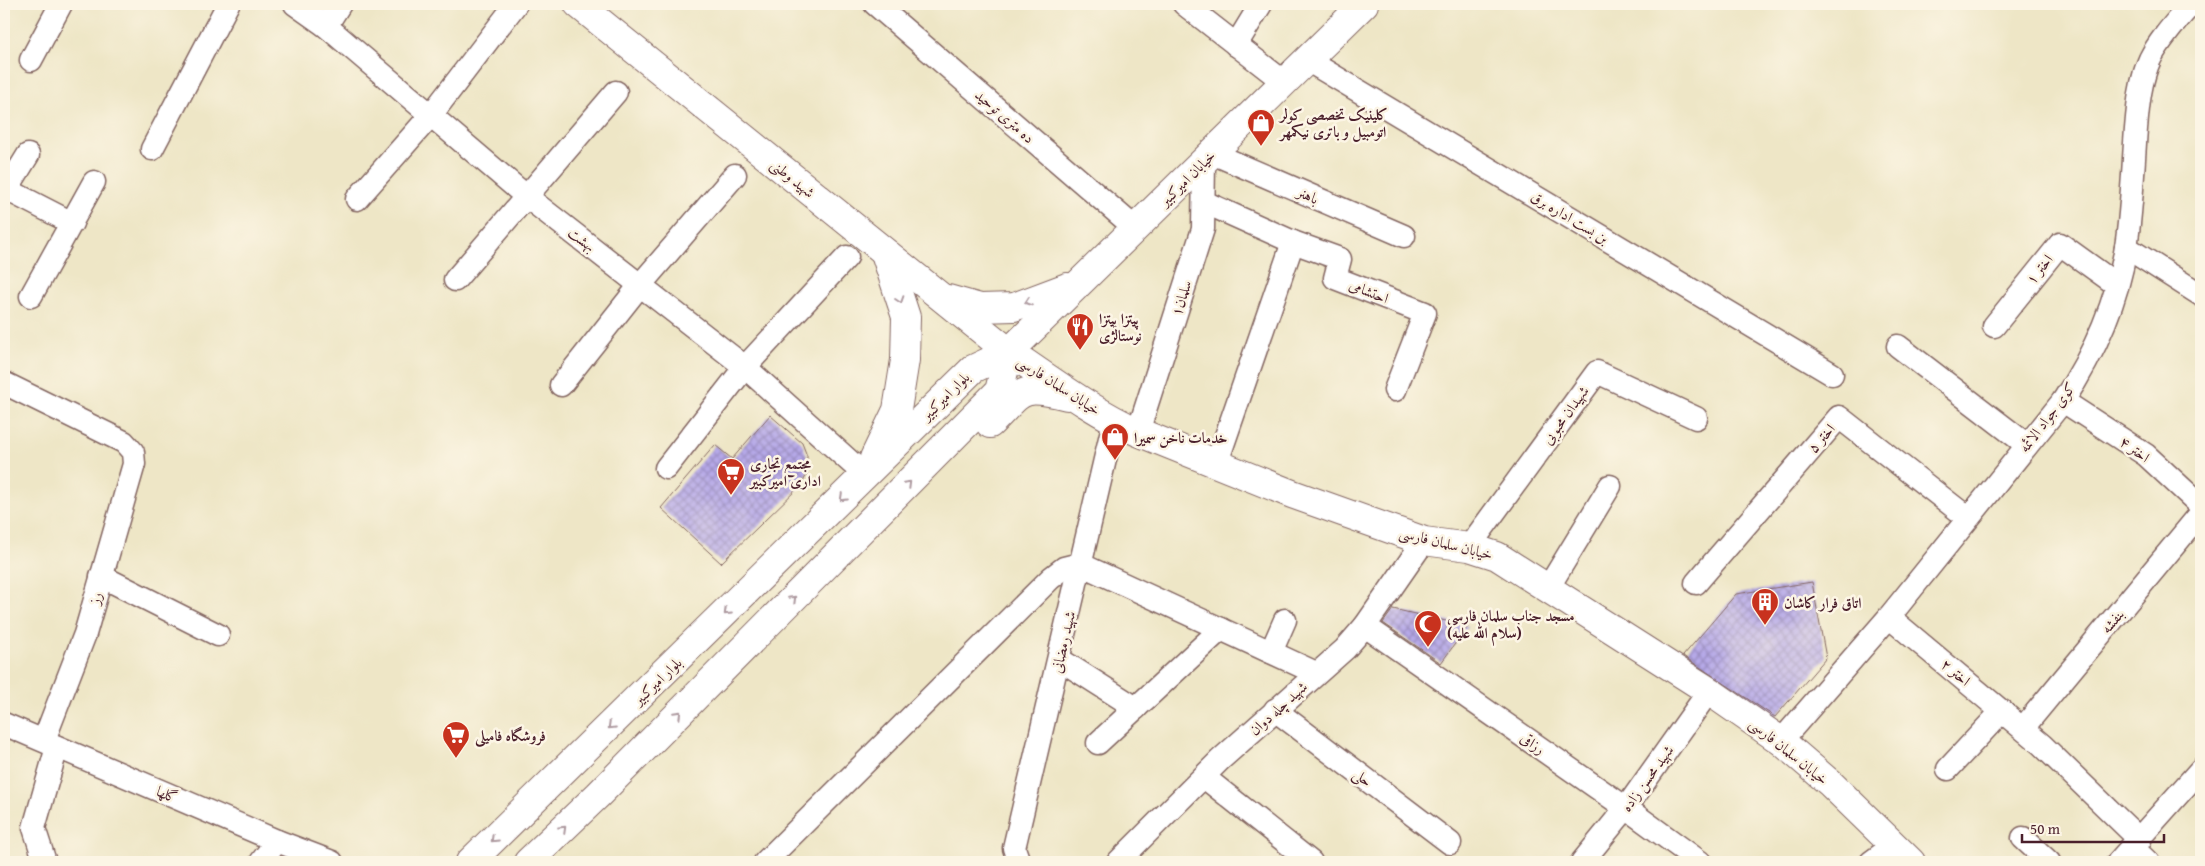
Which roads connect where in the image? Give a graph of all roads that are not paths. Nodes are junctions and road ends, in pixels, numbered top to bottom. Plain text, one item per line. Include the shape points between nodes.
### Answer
1 (62, 4) edge
2 (228, 4) edge
3 (295, 4) edge
4 (340, 4) edge
5 (516, 4) edge
6 (875, 4) edge
7 (1184, 4) edge
8 (1261, 4) edge
9 (1364, 4) edge
10 (2191, 4) edge
11 (591, 8) edge
12 (326, 26) junction
13 (1236, 45) junction
14 (31, 60) dead end
15 (1307, 60) junction
16 (1284, 82) junction
17 (616, 92) dead end
18 (431, 115) junction
19 (152, 150) dead end
20 (28, 155) dead end
21 (1208, 157) junction
22 (735, 175) dead end
23 (94, 182) dead end
24 (5, 191) edge
25 (526, 197) junction
26 (357, 199) dead end
27 (1204, 202) junction
28 (72, 223) junction
29 (1135, 228) junction
30 (1404, 236) dead end
31 (1293, 242) junction
32 (2126, 247) junction
33 (885, 253) junction
34 (847, 257) dead end
35 (1088, 274) junction
36 (455, 280) dead end
37 (641, 284) junction
38 (2118, 285) junction
39 (2201, 295) edge
40 (31, 296) dead end
41 (938, 296) junction
42 (1994, 326) dead end
43 (1898, 346) dead end
44 (1009, 352) junction
45 (745, 367) junction
46 (1832, 374) dead end
47 (4, 383) edge
48 (562, 385) dead end
49 (1395, 390) dead end
50 (1080, 399) junction
51 (2063, 401) junction
52 (1696, 418) dead end
53 (1126, 426) junction
54 (2027, 445) junction
55 (945, 446) junction
56 (1217, 462) junction
57 (666, 468) dead end
58 (866, 476) junction
59 (1610, 486) dead end
60 (2201, 506) edge
61 (2201, 513) edge
62 (1968, 518) junction
63 (1424, 541) junction
64 (1469, 547) junction
65 (1080, 564) junction
66 (101, 576) junction
67 (1696, 583) dead end
68 (1548, 588) junction
69 (1888, 616) junction
70 (1285, 620) dead end
71 (1365, 626) junction
72 (1221, 629) junction
73 (218, 635) dead end
74 (1270, 652) junction
75 (1058, 659) junction
76 (1316, 673) junction
77 (1709, 691) junction
78 (1136, 708) junction
79 (1275, 710) junction
80 (2002, 711) junction
81 (4, 724) edge
82 (2022, 728) junction
83 (1781, 740) junction
84 (50, 743) junction
85 (1098, 743) dead end
86 (568, 767) junction
87 (1948, 769) dead end
88 (2201, 769) edge
89 (1204, 777) junction
90 (598, 795) junction
91 (1626, 808) junction
92 (2023, 838) dead end
93 (277, 841) junction
94 (1450, 843) dead end
95 (2134, 853) edge
96 (1902, 854) edge
97 (45, 862) edge
98 (260, 862) edge
99 (332, 862) edge
100 (470, 862) edge
101 (528, 862) edge
102 (765, 862) edge
103 (1019, 862) edge
104 (1118, 862) edge
105 (1311, 862) edge
106 (1582, 862) edge
107 (1700, 862) edge
108 (1871, 862) edge
109 (2049, 862) edge

1 - 14 street
2 - 19 street
3 - 12 street, بهشت
4 - 12 street
5 - 18 street
6 - 29 street, ده متری توحید
7 - 13 street
8 - 13 street
9 - 15 main road, خیابان امیرکبیر
10 - 32 street, کوی جواد الائمه via 2155,49 2145,72 2139,96
11 - 33 main road, شهید وطنی
12 - 18 street, بهشت
13 - 16 street
15 - 16 main road, خیابان امیرکبیر
15 - 46 street, بن بست اداره برق
16 - 21 main road, خیابان امیرکبیر
17 - 25 street
18 - 25 street, بهشت
18 - 26 street
20 - 24 street
21 - 27 street, سلمان۱
21 - 29 main road, خیابان امیرکبیر
21 - 30 street, باهنر
22 - 37 street
23 - 28 street
24 - 28 street
25 - 36 street
25 - 37 street, بهشت
27 - 31 street, احتشامی
27 - 53 street, سلمان۱ via 1203,229
28 - 40 street
29 - 35 main road, خیابان امیرکبیر
31 - 49 street, احتشامی via 1340,260 1335,278 1425,313
31 - 56 street
32 - 38 street, کوی جواد الائمه
32 - 39 street
33 - 41 main road, شهید وطنی
33 -> 58 main road via 906,317 905,360 897,410
34 - 45 street
35 -> 41 main road via 1059,292 1014,307 980,308
35 - 44 main road, خیابان امیرکبیر
37 - 45 street, بهشت
37 - 48 street
38 - 42 street, اختر ۱ via 2060,244
38 - 51 street, کوی جواد الائمه via 2111,311 2095,346
41 - 44 main road, شهید وطنی
43 - 54 street
44 - 50 main road, خیابان سلمان فارسی
44 - 55 main road via 999,391
44 - 58 main road, بلوار امیرکبیر via 973,369
45 - 57 street
45 - 58 street, بهشت
47 - 66 street, رز via 124,442 133,452 134,464
50 - 53 main road, خیابان سلمان فارسی
50 - 55 main road via 1039,389 1024,391 976,438
51 - 54 street, کوی جواد الائمه
51 - 60 street, اختر ۴ via 2146,455
52 - 64 street, شهیدان محبوبی via 1597,372
53 - 56 main road, خیابان سلمان فارسی
53 - 65 street, شهید رمضانی
54 - 62 street, کوی جواد الائمه
90 -> 55 main road
56 - 63 main road, خیابان سلمان فارسی via 1292,494
58 -> 86 main road, بلوار امیرکبیر
59 - 68 street
61 - 82 street, بنفشه
62 - 67 street, اختر ۵ via 1840,416
62 - 69 street, کوی جواد الائمه
63 - 64 main road, خیابان سلمان فارسی
63 - 71 street, شهید چله دوان
64 - 68 main road, خیابان سلمان فارسی via 1497,556
65 - 72 street
65 - 75 street, شهید رمضانی
65 - 102 street via 1057,572
66 - 73 street
66 - 84 street, رز via 86,634
68 - 77 main road, خیابان سلمان فارسی
69 - 80 street, اختر ۲
69 - 83 street, کوی جواد الائمه
70 - 74 street
71 - 76 street, شهید چله دوان via 1345,649
71 - 91 street, رزاقی
72 - 74 street
72 - 78 street
74 - 76 street
75 - 78 street
75 - 103 street, شهید رمضانی via 1014,848
76 - 79 street, شهید چله دوان
77 - 83 main road, خیابان سلمان فارسی
77 - 91 street, شهید محسن زاده
78 - 85 street
79 - 89 street, شهید چله دوان
79 - 94 street, حلی
80 - 82 street, اختر ۲
80 - 87 street
81 - 84 street, گلها
82 - 95 street, اختر ۲ via 2042,744
83 - 96 main road, خیابان سلمان فارسی
84 - 93 street, گلها
84 - 97 street via 34,828
86 - 90 main road
86 -> 100 main road, بلوار امیرکبیر
88 - 95 street
89 - 104 street, شهید چله دوان
89 - 105 street
101 -> 90 main road
91 - 106 street, شهید محسن زاده
91 - 107 street, رزاقی
92 - 109 street
93 - 98 street
93 - 99 street, گلها
96 - 108 street

